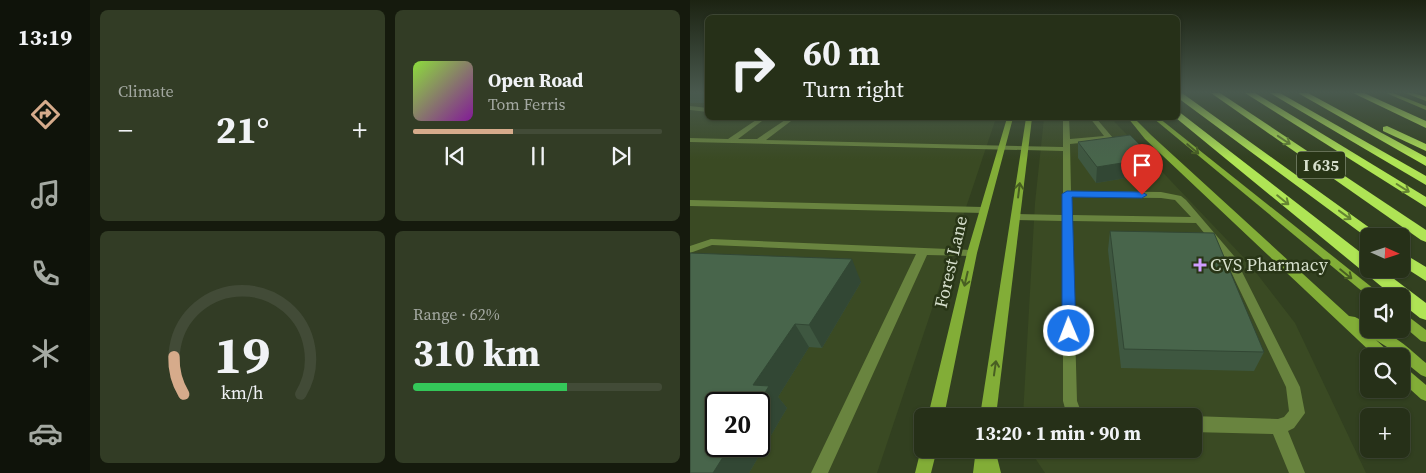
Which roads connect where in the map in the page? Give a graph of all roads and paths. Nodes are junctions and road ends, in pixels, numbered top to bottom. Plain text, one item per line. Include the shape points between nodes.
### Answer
1 (1207, 115) edge
2 (1247, 115) edge
3 (1285, 115) edge
4 (1313, 115) edge
5 (1342, 115) edge
6 (1358, 115) edge
7 (1405, 115) edge
8 (1412, 115) edge
9 (1180, 116) edge
10 (760, 120) edge
11 (789, 120) edge
12 (1009, 120) edge
13 (1029, 120) edge
14 (1066, 120) edge
15 (1094, 120) edge
16 (1132, 120) edge
17 (1158, 120) edge
18 (1426, 120) edge
19 (1426, 125) edge
20 (690, 140) edge
21 (730, 141) junction
22 (760, 142) junction
23 (1066, 146) junction
24 (1000, 147) junction
25 (1024, 148) junction
26 (1426, 148) edge
27 (1426, 162) edge
28 (1426, 180) edge
29 (1067, 194) junction
30 (690, 203) edge
31 (1426, 203) edge
32 (983, 210) junction
33 (1016, 217) junction
34 (1067, 217) junction
35 (1198, 220) junction
36 (1363, 228) edge
37 (1426, 237) edge
38 (690, 250) edge
39 (924, 251) junction
40 (972, 253) junction
41 (1360, 260) edge
42 (1410, 263) edge
43 (1426, 275) edge
44 (1383, 278) edge
45 (1365, 288) edge
46 (1337, 312) junction
47 (1426, 312) edge
48 (1410, 324) edge
49 (1426, 337) edge
50 (1375, 348) edge
51 (1426, 371) edge
52 (1410, 380) edge
53 (1426, 394) edge
54 (938, 408) edge
55 (989, 408) edge
56 (1072, 408) edge
57 (1202, 424) edge
58 (1278, 427) junction
59 (927, 458) edge
60 (984, 458) edge
61 (989, 458) edge
62 (819, 473) edge
63 (923, 473) edge
64 (980, 473) edge
65 (993, 473) edge
66 (1297, 473) edge

1 -> 36 highway
2 -> 37 highway, I 635
3 -> 31 highway
4 - 28 highway
5 - 27 highway
6 - 26 highway
7 - 19 highway
8 - 18 highway
9 -> 41 highway
10 - 21 lane
11 - 22 lane
12 - 24 main road, Forest Lane
13 - 25 main road
14 - 23 lane
15 - 23 lane via 1109,138
16 - 46 main road
17 -> 45 main road
20 - 21 lane
21 - 22 lane
22 - 24 lane
23 - 25 lane
23 - 29 lane
24 - 25 lane
24 - 32 main road, Forest Lane
33 -> 25 main road
29 - 34 lane
29 - 35 lane via 1170,196 1183,202
30 - 32 lane
32 - 40 main road, Forest Lane
33 - 34 lane
55 -> 33 main road
34 - 35 lane
34 - 56 lane
35 - 58 lane via 1229,256 1293,386 1297,413 1289,423
38 - 39 lane via 711,242
39 - 40 lane
39 - 62 lane
40 -> 54 main road, Forest Lane
42 - 43 highway
44 - 47 highway
46 - 50 main road
46 - 51 main road via 1392,343
48 - 49 main road
52 - 53 main road
57 - 58 lane
58 - 66 lane
59 - 63 main road
60 - 64 main road
61 - 65 main road

